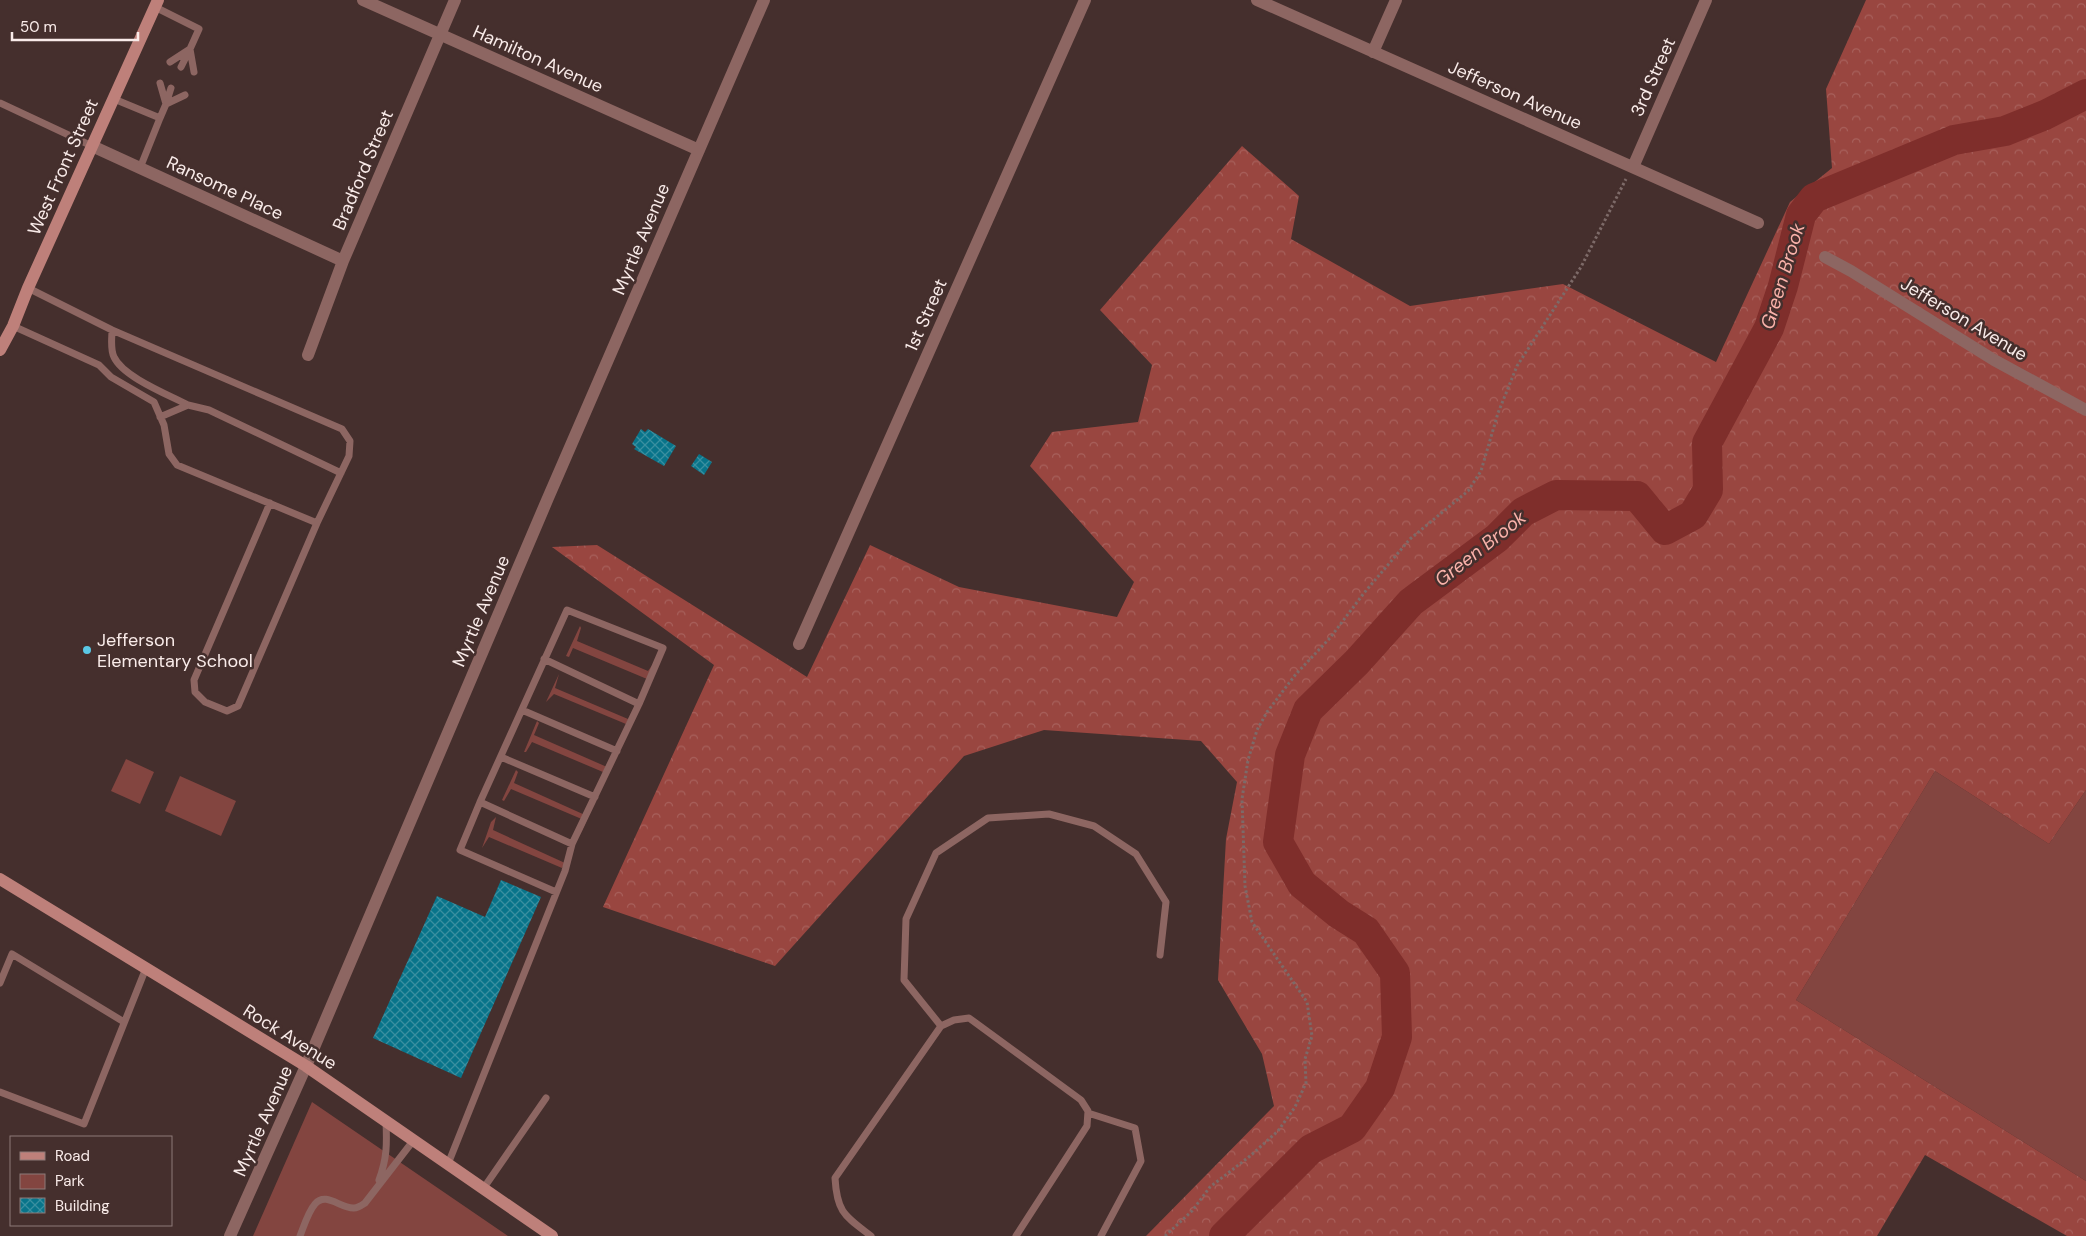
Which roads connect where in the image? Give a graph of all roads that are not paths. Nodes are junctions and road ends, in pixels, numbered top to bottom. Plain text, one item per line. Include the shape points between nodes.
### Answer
1 (363, 0) edge
2 (455, 0) edge
3 (764, 0) edge
4 (1085, 0) edge
5 (1257, 0) edge
6 (1396, 0) edge
7 (1706, 0) edge
8 (157, 4) edge
9 (441, 35) junction
10 (190, 49) junction
11 (1373, 52) junction
12 (170, 62) dead end
13 (181, 67) dead end
14 (194, 72) dead end
15 (160, 83) dead end
16 (171, 88) dead end
17 (185, 95) dead end
18 (114, 98) junction
19 (0, 103) edge
20 (166, 104) junction
21 (160, 118) junction
22 (92, 146) junction
23 (699, 150) junction
24 (1633, 167) junction
25 (140, 168) junction
26 (1758, 223) dead end
27 (1825, 257) dead end
28 (342, 261) junction
29 (28, 288) junction
30 (13, 326) junction
31 (112, 330) junction
32 (0, 350) edge
33 (308, 355) dead end
34 (188, 405) junction
35 (2086, 410) edge
36 (160, 417) junction
37 (341, 473) junction
38 (270, 504) junction
39 (318, 523) junction
40 (799, 644) dead end
41 (544, 660) junction
42 (639, 704) junction
43 (522, 710) junction
44 (617, 751) junction
45 (501, 757) junction
46 (595, 797) junction
47 (480, 802) junction
48 (572, 844) junction
49 (0, 879) edge
50 (556, 892) junction
51 (1160, 955) dead end
52 (146, 968) junction
53 (0, 983) edge
54 (124, 1022) junction
55 (941, 1026) junction
56 (306, 1066) junction
57 (0, 1092) edge
58 (546, 1098) dead end
59 (1088, 1113) junction
60 (386, 1121) junction
61 (413, 1141) junction
62 (448, 1164) junction
63 (377, 1186) junction
64 (483, 1189) junction
65 (230, 1236) edge
66 (300, 1236) edge
67 (552, 1236) edge
68 (871, 1236) edge
69 (1016, 1236) edge
70 (1100, 1236) edge

1 - 9 street, Hamilton Avenue
2 - 9 street, Bradford Street
3 - 23 street, Myrtle Avenue
4 - 40 street, 1st Street
5 - 11 street, Jefferson Avenue
6 - 11 street
7 - 24 street, 3rd Street
8 - 10 lane via 199,30
8 - 18 street, West Front Street
9 - 23 street, Hamilton Avenue
9 - 28 street, Bradford Street
10 - 12 lane
10 - 13 lane
10 - 14 lane
11 - 24 street, Jefferson Avenue
15 - 20 lane
16 - 20 lane
17 - 20 lane
18 - 21 lane
18 - 22 street, West Front Street
19 - 22 lane
20 - 21 lane
21 - 25 lane
22 - 25 street, Ransome Place
22 - 29 street, West Front Street
23 - 56 street, Myrtle Avenue
24 - 26 street, Jefferson Avenue
25 - 28 street, Ransome Place
27 - 35 street, Jefferson Avenue via 1994,360
28 - 33 street, Bradford Street
29 - 30 street, West Front Street
29 - 31 lane
30 - 32 street, West Front Street
30 - 36 lane via 98,365 111,377 154,402
31 - 34 lane via 113,356 120,366
31 - 37 lane via 342,429 350,441 349,456
34 - 36 lane
34 - 37 lane via 209,410
36 - 38 lane via 169,454 177,465
37 - 39 lane
38 - 39 lane
38 - 39 lane via 194,680 195,692 205,702 227,711 238,706
41 - 42 lane
41 - 42 lane via 567,610 663,648
41 - 43 lane
42 - 44 lane
43 - 44 lane
43 - 45 lane
44 - 46 lane
45 - 46 lane
45 - 47 lane
46 - 48 lane
47 - 48 lane
47 - 50 lane via 460,850
48 - 50 lane
49 - 52 street, Rock Avenue
50 - 62 lane
51 - 55 lane via 1166,902 1136,854 1094,826 1049,814 988,818 936,854 906,918 904,980
52 - 54 lane
52 - 56 street, Rock Avenue
53 - 54 lane via 12,954
54 - 57 lane via 84,1124
55 - 59 lane via 969,1018 1081,1100
55 - 68 lane via 835,1178 836,1196 844,1214
56 - 60 street, Rock Avenue
56 - 65 street, Myrtle Avenue
58 - 64 lane
59 - 69 lane via 1087,1126
59 - 70 lane via 1134,1128 1142,1161
60 - 61 street, Rock Avenue
60 - 63 lane via 388,1148
61 - 62 street, Rock Avenue
61 - 63 lane
62 - 64 street, Rock Avenue
63 - 66 lane via 365,1203 356,1208 327,1199 319,1200 313,1205
64 - 67 street, Rock Avenue

